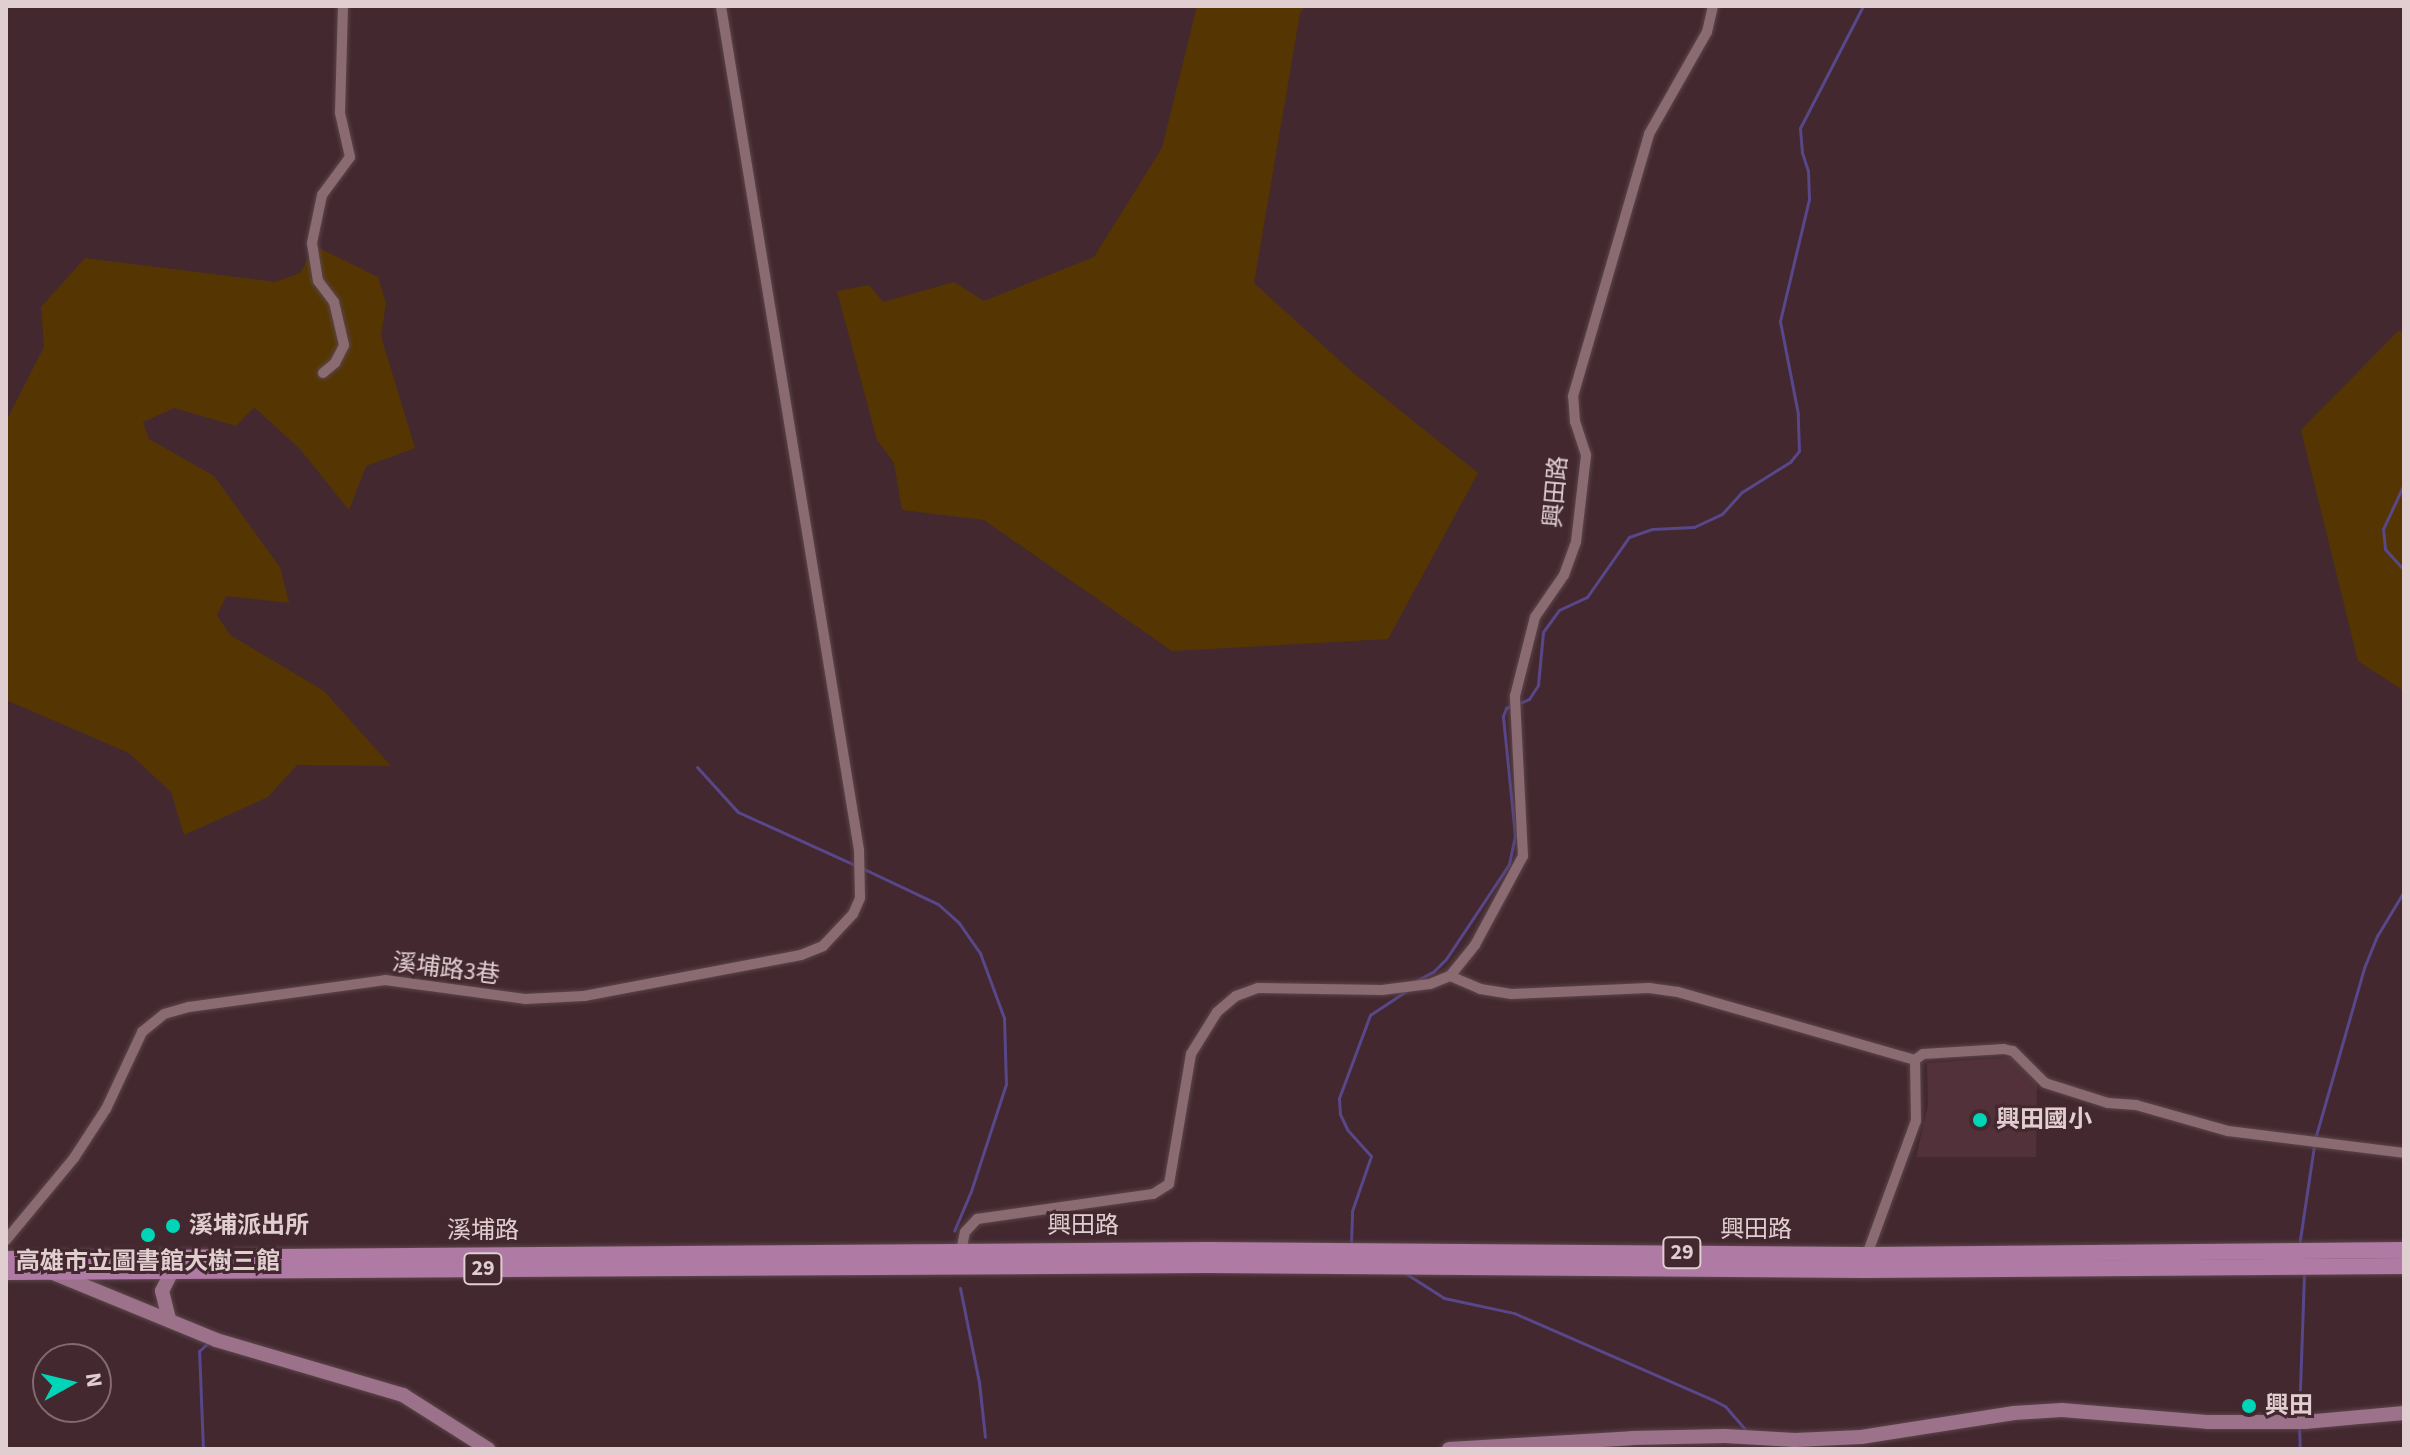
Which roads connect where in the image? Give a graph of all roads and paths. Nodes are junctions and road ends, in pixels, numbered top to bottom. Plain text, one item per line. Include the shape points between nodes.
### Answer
1 (343, 6) edge
2 (721, 6) edge
3 (1713, 6) edge
4 (323, 373) dead end
5 (1450, 976) junction
6 (1915, 1060) junction
7 (2404, 1153) edge
8 (6, 1240) edge
9 (2404, 1250) edge
10 (960, 1259) junction
11 (6, 1261) edge
12 (1864, 1262) junction
13 (2404, 1266) edge
14 (172, 1271) junction
15 (6, 1272) edge
16 (49, 1272) junction
17 (169, 1319) junction
18 (2404, 1413) edge
19 (488, 1449) edge
20 (1449, 1449) edge

1 - 4 street via 340,113 350,157 322,195 312,243 318,281 334,302 344,345
2 - 8 street, 溪埔路3巷 via 861,862 853,914 823,946 801,955 584,996 525,999 385,980 164,1014 142,1032 106,1109 74,1158
3 - 5 street, 興田路 via 1707,32 1649,134 1573,396 1586,455 1576,542 1564,575 1535,617 1515,696 1523,856 1475,945
5 - 6 street via 1480,989 1512,994 1649,988 1678,992
5 - 10 street, 興田路 via 1408,988 1247,990 1217,1012 1191,1054 1173,1173 1161,1191 977,1219 965,1232
6 - 7 street via 1923,1054 2004,1049 2013,1051 2045,1083 2108,1103 2136,1105 2228,1131
6 - 12 street via 1916,1121
9 - 12 main road, 興田路 / 29
10 - 11 main road, 溪埔路 / 29
10 - 12 main road, 興田路 / 29
10 - 14 main road, 溪埔路 / 29
11 - 16 street, 溪埔路
12 - 13 main road, 興田路 / 29
14 - 16 main road, 溪埔路 / 29
14 - 17 street via 162,1291
15 - 16 main road, 溪埔路 / 29
16 - 17 street, 溪埔路
17 - 19 street, 溪埔路 via 216,1340 403,1395
18 - 20 street via 2305,1422 2207,1422 2062,1410 1861,1437 1632,1438

